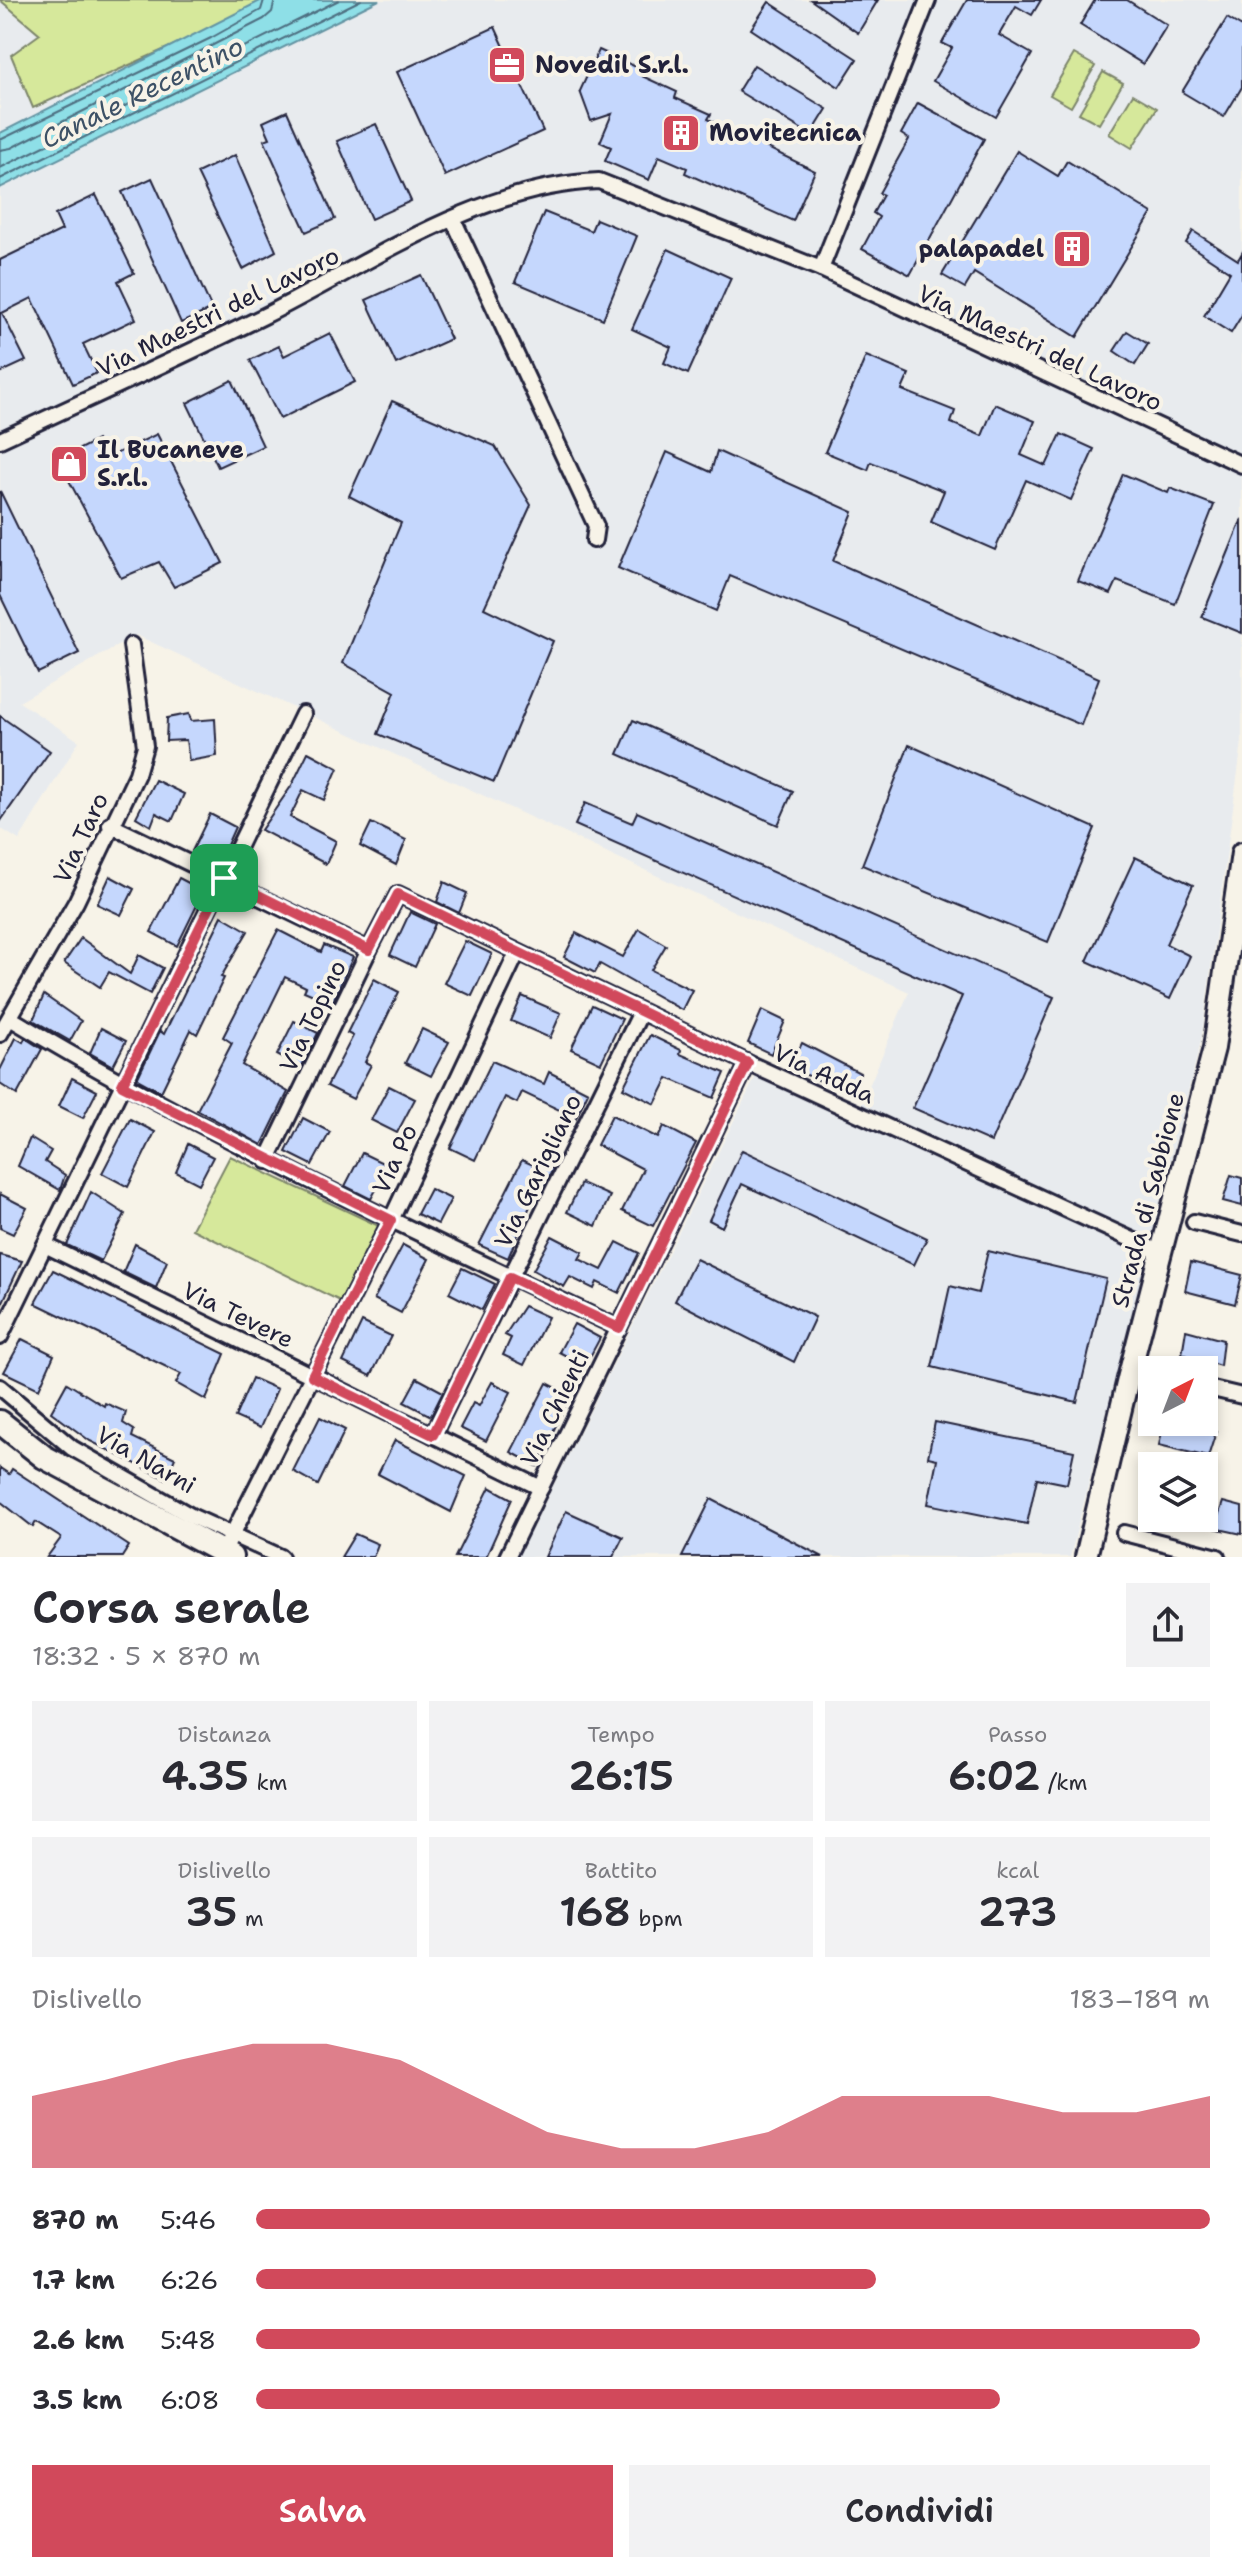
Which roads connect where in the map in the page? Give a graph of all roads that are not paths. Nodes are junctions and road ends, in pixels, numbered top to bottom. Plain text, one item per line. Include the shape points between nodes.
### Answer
1 (928, 0) edge
2 (453, 219) junction
3 (821, 269) junction
4 (0, 440) edge
5 (1242, 465) edge
6 (594, 540) dead end
7 (131, 645) dead end
8 (303, 714) dead end
9 (110, 825) junction
10 (1242, 853) edge
11 (224, 878) junction
12 (369, 950) junction
13 (517, 953) junction
14 (641, 1012) junction
15 (10, 1018) junction
16 (0, 1034) edge
17 (748, 1063) junction
18 (122, 1085) junction
19 (267, 1161) junction
20 (391, 1220) junction
21 (1194, 1222) dead end
22 (1242, 1234) edge
23 (45, 1245) junction
24 (1161, 1253) junction
25 (510, 1277) junction
26 (619, 1328) junction
27 (0, 1337) edge
28 (312, 1376) junction
29 (0, 1387) edge
30 (1218, 1390) edge
31 (1242, 1396) edge
32 (0, 1422) edge
33 (433, 1435) junction
34 (541, 1488) junction
35 (1124, 1533) dead end
36 (229, 1548) edge
37 (281, 1557) edge
38 (507, 1557) edge
39 (1086, 1557) edge
40 (1218, 1557) edge

1 - 3 street
2 - 3 street, Via Maestri del Lavoro via 562,182 599,181
2 - 4 street, Via Maestri del Lavoro
2 - 6 street via 596,526
3 - 5 street, Via Maestri del Lavoro
7 - 9 street, Via Taro via 145,746 137,774
8 - 11 street
9 - 11 street, Via Topino
9 - 15 street, Via Taro via 76,902
10 - 24 main road, Strada di Sabbione via 1214,1048
11 - 12 street, Via Topino
11 - 18 street
12 - 13 street, Via Adda via 398,894
12 - 19 street, Via Topino
13 - 14 street, Via Adda
13 - 20 street, Via Po
14 - 17 street, Via Adda
14 - 25 street, Via Garigliano
15 - 16 street, Via Taro
15 - 18 street
17 - 24 street, Via Adda
17 - 26 street, Via Chienti
18 - 19 street
18 - 23 street
19 - 20 street
20 - 25 street
20 - 28 street, Via Po
21 - 22 street
23 - 27 street
23 - 28 street, Via Tevere
24 - 39 main road, Strada di Sabbione
25 - 26 street
25 - 33 street, Via Garigliano
26 - 34 street, Via Chienti
28 - 33 street, Via Tevere
28 - 36 street, Via Po
29 - 36 street, Via Narni via 72,1448 191,1516
30 - 31 street
32 - 36 main road, Via Narni via 44,1457
33 - 34 street, Via Tevere
34 - 38 street, Via Chienti
35 - 40 street
36 - 37 street, Via Narni

